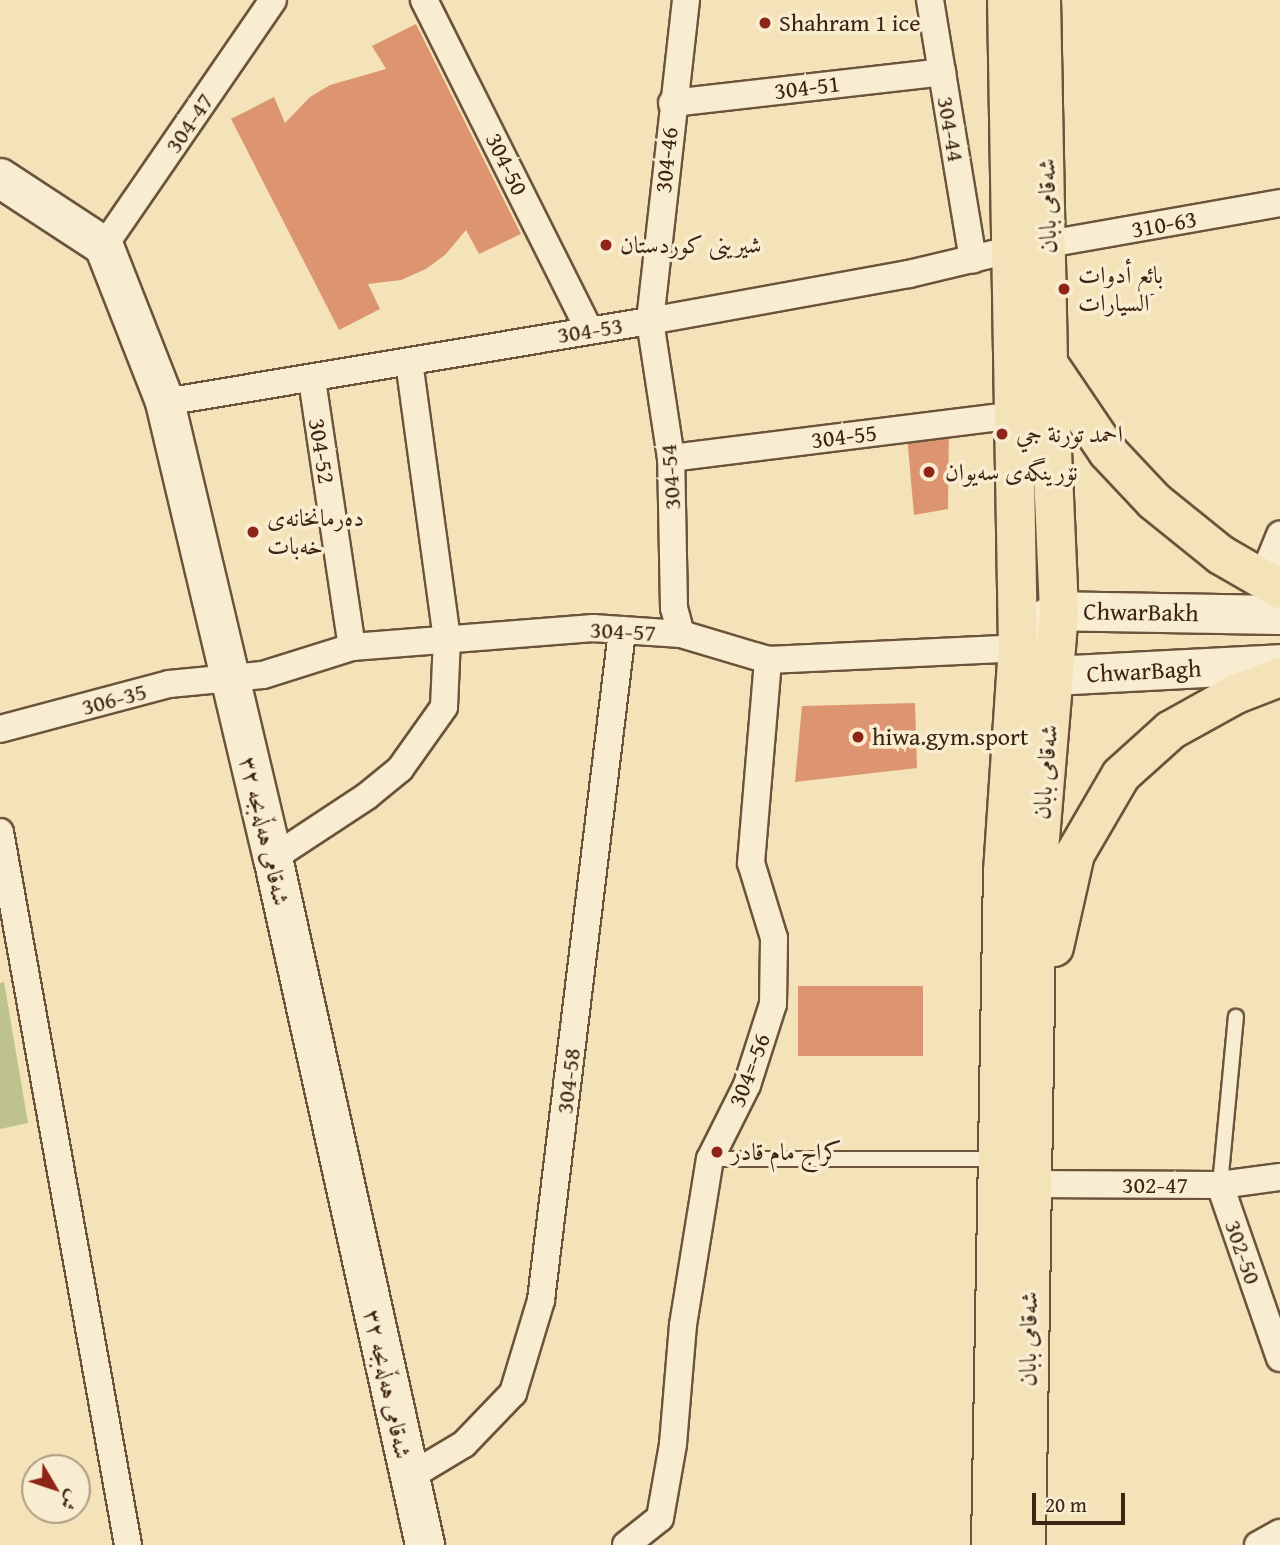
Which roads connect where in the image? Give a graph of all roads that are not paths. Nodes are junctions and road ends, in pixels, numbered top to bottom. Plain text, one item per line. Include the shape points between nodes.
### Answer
1 (274, 0) edge
2 (424, 0) edge
3 (444, 0) edge
4 (686, 0) edge
5 (930, 0) edge
6 (1007, 0) edge
7 (1041, 0) edge
8 (443, 34) junction
9 (942, 72) junction
10 (672, 103) junction
11 (0, 178) edge
12 (1280, 203) edge
13 (104, 246) junction
14 (1031, 246) junction
15 (973, 259) junction
16 (650, 321) junction
17 (589, 330) junction
18 (409, 362) junction
19 (1048, 364) junction
20 (312, 380) junction
21 (165, 402) junction
22 (1016, 415) junction
23 (671, 458) junction
24 (1280, 535) edge
25 (1271, 584) edge
26 (1059, 611) junction
27 (1280, 615) edge
28 (622, 632) junction
29 (681, 634) junction
30 (447, 639) junction
31 (352, 647) junction
32 (1018, 648) junction
33 (768, 660) junction
34 (1280, 664) edge
35 (1053, 676) junction
36 (1280, 677) edge
37 (229, 679) junction
38 (0, 729) edge
39 (0, 832) edge
40 (272, 858) junction
41 (1236, 1017) dead end
42 (1032, 1137) junction
43 (710, 1159) junction
44 (996, 1159) junction
45 (1280, 1177) edge
46 (1029, 1184) junction
47 (1220, 1185) junction
48 (1280, 1358) edge
49 (409, 1477) junction
50 (660, 1518) junction
51 (1280, 1533) edge
52 (128, 1545) edge
53 (425, 1545) edge
54 (626, 1545) edge
55 (660, 1545) edge
56 (991, 1545) edge
57 (1026, 1545) edge
58 (1258, 1545) edge

1 - 13 street, 304-47
2 - 8 street, 304-50
3 - 8 street
4 - 10 street, 304-46
5 - 9 street, 304-44
6 - 14 main road
7 - 14 main road, شەقامی بابان
8 - 17 street, 304-50
9 - 10 street, 304-51
9 - 15 street, 304-44
10 - 16 street, 304-46
11 - 13 street
12 - 14 street, 310-63
13 - 21 street, شەقامی هەڵەبجە ٣٢
14 - 15 street, 304-53
14 - 19 main road, شەقامی بابان
14 - 22 main road
15 - 16 street, 304-53
16 - 17 street, 304-53
16 - 23 street, 304-54
17 - 18 street, 304-53
18 - 20 street, 304-53
18 - 30 street
19 - 25 main road via 1108,452 1154,501 1201,541
19 - 26 main road, شەقامی بابان
20 - 21 street, 304-53
20 - 31 street, 304-52
21 - 37 street, شەقامی هەڵەبجە ٣٢
22 - 23 street, 304-55
22 - 32 main road
23 - 29 street, 304-54 via 674,608
24 - 25 street
26 - 27 street, ChwarBakh
26 - 32 street, ChwarBakh via 1035,625
26 - 35 main road, شەقامی بابان
28 - 29 street, 304-57
28 - 30 street, 304-57 via 593,628
28 - 49 street, 304-58 via 541,1300 513,1393 464,1444
29 - 33 street, 304-57
30 - 31 street, 304-57
30 - 40 street via 444,707 428,736 400,769 367,796
31 - 37 street, 304-57 via 264,675
32 - 33 street, 304-57
32 - 35 street, ChwarBagh via 1033,667
32 - 44 main road via 1003,872
33 - 43 street, 304=-56 via 751,863 774,938 773,1004 747,1085
34 - 35 street, ChwarBagh
35 - 42 main road, شەقامی بابان via 1037,874
36 - 42 main road via 1227,698 1171,730 1121,775 1096,811 1075,854 1062,904
37 - 38 street, 306-35 via 169,684
37 - 40 street, شەقامی هەڵەبجە ٣٢
39 - 52 street
40 - 49 street, شەقامی هەڵەبجە ٣٢
41 - 47 lane
42 - 46 main road, شەقامی بابان
43 - 44 lane
43 - 50 street, 304=-56 via 683,1325 673,1444
44 - 56 main road
45 - 47 street, 302-47
46 - 47 street, 302-47
46 - 57 main road, شەقامی بابان
47 - 48 street, 302-50
49 - 53 street, شەقامی هەڵەبجە ٣٢
50 - 54 street
50 - 55 street, 304=-56
51 - 58 street

